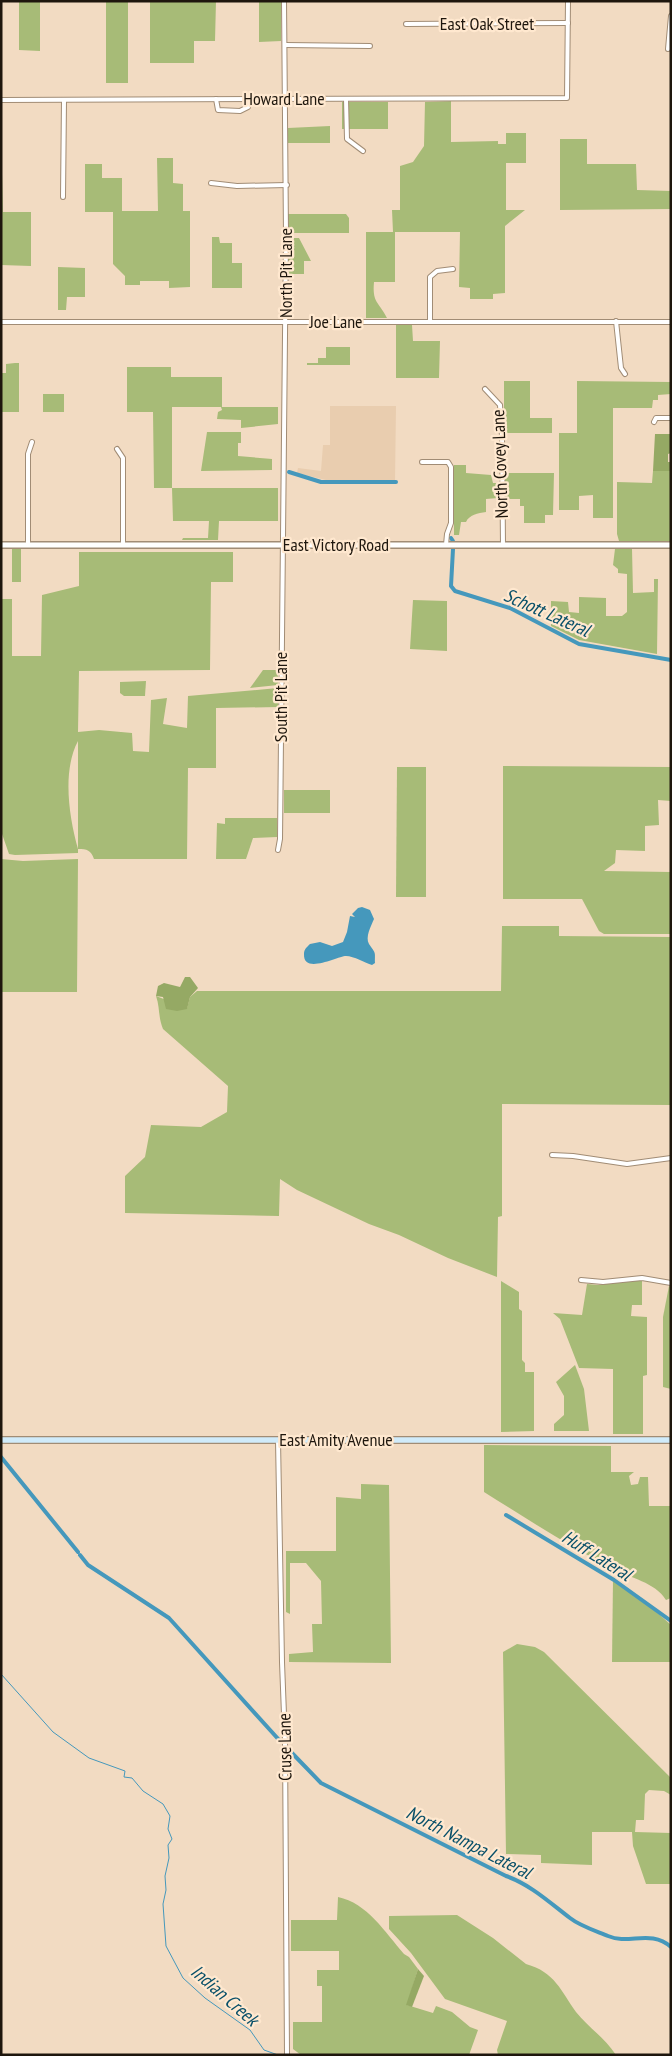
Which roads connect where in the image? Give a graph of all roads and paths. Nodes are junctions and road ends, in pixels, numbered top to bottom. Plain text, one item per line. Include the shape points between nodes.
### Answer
1 (284, 1) edge
2 (568, 1) edge
3 (671, 16) edge
4 (406, 24) dead end
5 (568, 24) junction
6 (285, 45) junction
7 (370, 46) dead end
8 (668, 49) dead end
9 (251, 99) junction
10 (285, 99) junction
11 (346, 99) junction
12 (1, 100) edge
13 (64, 100) junction
14 (216, 100) junction
15 (363, 151) dead end
16 (210, 183) dead end
17 (286, 185) junction
18 (63, 197) dead end
19 (453, 270) dead end
20 (616, 321) junction
21 (1, 322) edge
22 (286, 322) junction
23 (430, 322) junction
24 (671, 322) edge
25 (625, 374) dead end
26 (486, 389) dead end
27 (671, 418) edge
28 (654, 422) dead end
29 (32, 442) dead end
30 (116, 448) dead end
31 (422, 462) dead end
32 (1, 545) edge
33 (28, 545) junction
34 (123, 545) junction
35 (282, 545) junction
36 (446, 545) junction
37 (503, 545) junction
38 (671, 546) edge
39 (278, 850) dead end
40 (552, 1155) dead end
41 (671, 1158) edge
42 (581, 1280) dead end
43 (671, 1283) edge
44 (1, 1440) edge
45 (278, 1440) junction
46 (671, 1440) edge
47 (287, 2055) edge

1 - 6 street, North Pit Lane
2 - 5 street
3 - 8 street
4 - 5 street, East Oak Street
5 - 11 street, Howard Lane via 567,98
6 - 7 street
6 - 10 street, North Pit Lane
9 - 10 street, Howard Lane
9 - 14 street, Howard Lane
9 - 14 street via 248,107 240,111 218,110
10 - 11 street, Howard Lane
10 - 17 street, North Pit Lane
11 - 15 street via 347,139
12 - 13 street, Howard Lane
13 - 14 street, Howard Lane
13 - 18 street
16 - 17 street
17 - 22 street, North Pit Lane
19 - 23 street via 437,270 430,277
20 - 23 street, Joe Lane
20 - 24 street, Joe Lane
20 - 25 street via 621,368
21 - 22 street, Joe Lane
22 - 23 street, Joe Lane
22 - 35 street, North Pit Lane
26 - 37 street, North Covey Lane via 500,406
27 - 28 street via 656,418
29 - 33 street via 28,454
30 - 34 street via 123,458
31 - 36 street via 448,462 451,467 451,523
32 - 33 street, East Victory Road
33 - 34 street, East Victory Road
34 - 35 street, East Victory Road
35 - 36 street, East Victory Road
35 - 39 street, South Pit Lane
36 - 37 street, East Victory Road
37 - 38 street, East Victory Road
40 - 41 street via 627,1164
42 - 43 street via 603,1282 636,1278
44 - 45 main road, East Amity Avenue
45 - 46 main road, East Amity Avenue
45 - 47 street, Cruse Lane via 285,1723

